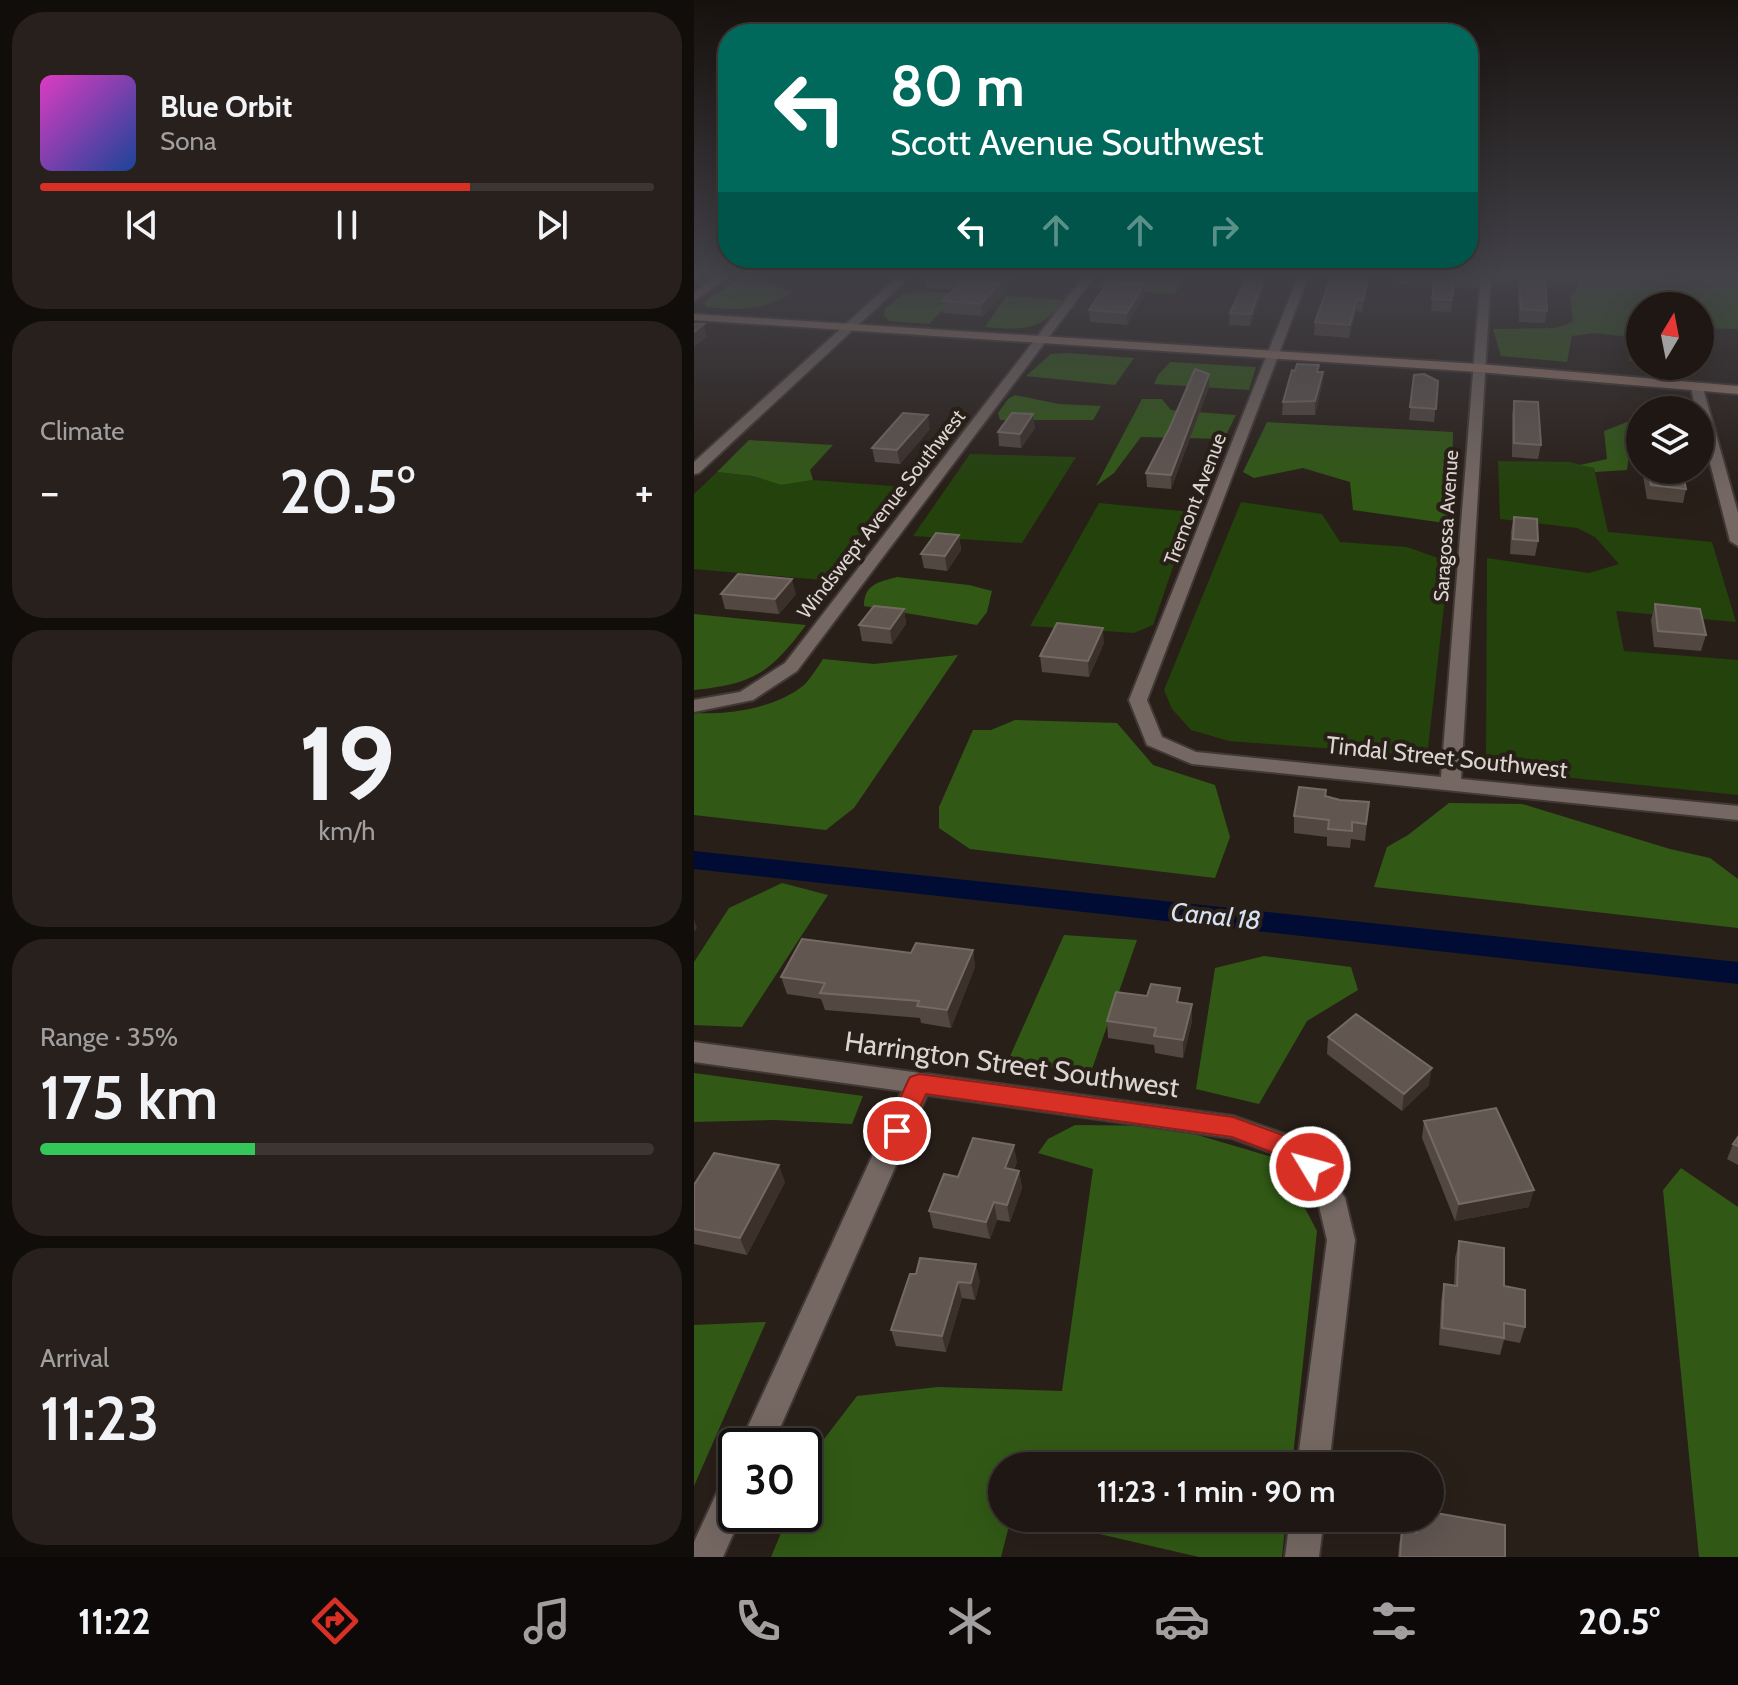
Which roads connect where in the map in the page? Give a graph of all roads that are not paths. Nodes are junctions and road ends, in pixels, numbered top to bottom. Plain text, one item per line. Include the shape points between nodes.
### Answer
1 (832, 345) edge
2 (1037, 345) edge
3 (1113, 345) edge
4 (1276, 345) edge
5 (1481, 345) edge
6 (1272, 355) junction
7 (1479, 368) junction
8 (1738, 381) edge
9 (1697, 388) junction
10 (1738, 390) edge
11 (694, 470) edge
12 (1738, 541) edge
13 (694, 706) edge
14 (1154, 741) joint
15 (1451, 782) junction
16 (1738, 813) edge
17 (694, 1052) edge
18 (919, 1083) junction
19 (763, 1428) edge
20 (1315, 1452) edge
21 (718, 1528) edge
22 (1305, 1532) edge
23 (705, 1557) edge
24 (1302, 1557) edge

1 - 11 street
2 - 13 street, Windswept Avenue Southwest via 791,667 765,689
3 - 6 street
4 - 6 street, Tremont Avenue
5 - 7 street, Saragossa Avenue
6 - 7 street
6 - 14 street, Tremont Avenue via 1138,700
7 - 8 street
7 - 9 street
7 - 15 street, Saragossa Avenue
9 - 10 street
9 - 12 street
14 - 15 street, Tindal Street Southwest via 1192,758
15 - 16 street, Tindal Street Southwest
17 - 18 street, Harrington Street Southwest
18 - 19 street
18 - 20 street, Harrington Street Southwest via 1233,1127 1286,1146 1310,1167 1331,1198 1341,1240
21 - 23 street
22 - 24 street

